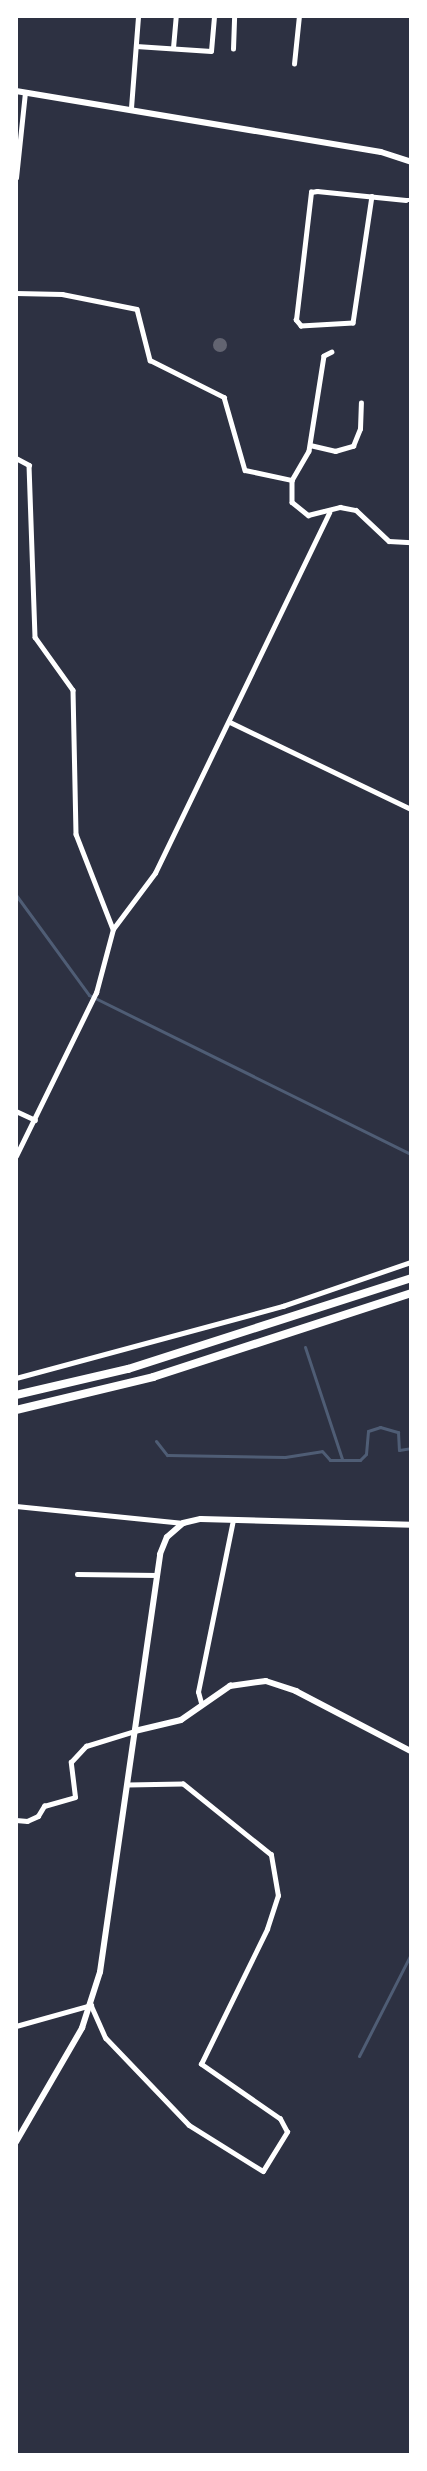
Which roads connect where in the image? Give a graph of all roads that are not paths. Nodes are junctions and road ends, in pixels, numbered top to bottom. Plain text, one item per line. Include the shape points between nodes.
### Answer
1 (138, 16) edge
2 (176, 16) edge
3 (214, 16) edge
4 (234, 16) edge
5 (299, 16) edge
6 (136, 46) junction
7 (173, 48) junction
8 (233, 49) dead end
9 (294, 64) dead end
10 (16, 91) edge
11 (25, 92) junction
12 (131, 108) junction
13 (411, 162) edge
14 (16, 178) edge
15 (372, 196) junction
16 (411, 200) edge
17 (16, 293) edge
18 (332, 352) dead end
19 (361, 403) dead end
20 (310, 445) junction
21 (16, 458) edge
22 (292, 480) junction
23 (330, 512) junction
24 (411, 542) edge
25 (230, 722) junction
26 (411, 809) edge
27 (113, 929) junction
28 (16, 1111) edge
29 (35, 1120) junction
30 (16, 1156) edge
31 (411, 1262) edge
32 (411, 1278) edge
33 (411, 1293) edge
34 (16, 1378) edge
35 (16, 1395) edge
36 (16, 1410) edge
37 (16, 1506) edge
38 (233, 1520) junction
39 (183, 1523) junction
40 (411, 1525) edge
41 (77, 1574) dead end
42 (157, 1576) junction
43 (201, 1703) junction
44 (135, 1731) junction
45 (411, 1751) edge
46 (128, 1785) junction
47 (16, 1820) edge
48 (90, 2005) junction
49 (16, 2026) edge
50 (16, 2142) edge

1 - 6 street
2 - 7 street
3 - 7 street via 212,51
4 - 8 street
5 - 9 street
6 - 7 street
6 - 12 street
10 - 11 main road
11 - 12 main road
11 - 14 street
12 - 13 main road via 380,152
15 - 15 street via 311,192 296,320 301,326 353,323
15 - 16 street
17 - 22 street via 70,295 137,309 150,360 224,398 245,470
18 - 20 street via 324,356
19 - 20 street via 360,429 352,446 335,451
20 - 22 street via 304,464
21 - 27 street via 29,465 35,637 73,690 76,834
22 - 23 street via 290,498 296,507 308,515
23 - 24 street via 340,507 356,510 389,541
23 - 25 street
25 - 26 street
25 - 27 street via 155,873
27 - 29 street via 96,993
28 - 29 street
29 - 30 street
31 - 34 street via 283,1306
32 - 35 highway via 128,1368
33 - 36 highway via 153,1377
37 - 39 street
38 - 39 main road
38 - 40 main road
38 - 43 street via 198,1692
39 - 42 main road via 163,1544
41 - 42 street
42 - 44 main road
43 - 44 street via 180,1720
43 - 45 street via 230,1686 266,1681 296,1691
44 - 46 main road
44 - 47 street via 86,1746 71,1762 75,1797 44,1806 38,1816 27,1821
46 - 48 main road via 105,1947
46 - 48 street via 183,1784 253,1838 274,1865 278,1896 268,1929 201,2064 285,2124 287,2132 263,2171 189,2125 106,2038
48 - 49 street
48 - 50 main road via 72,2047

